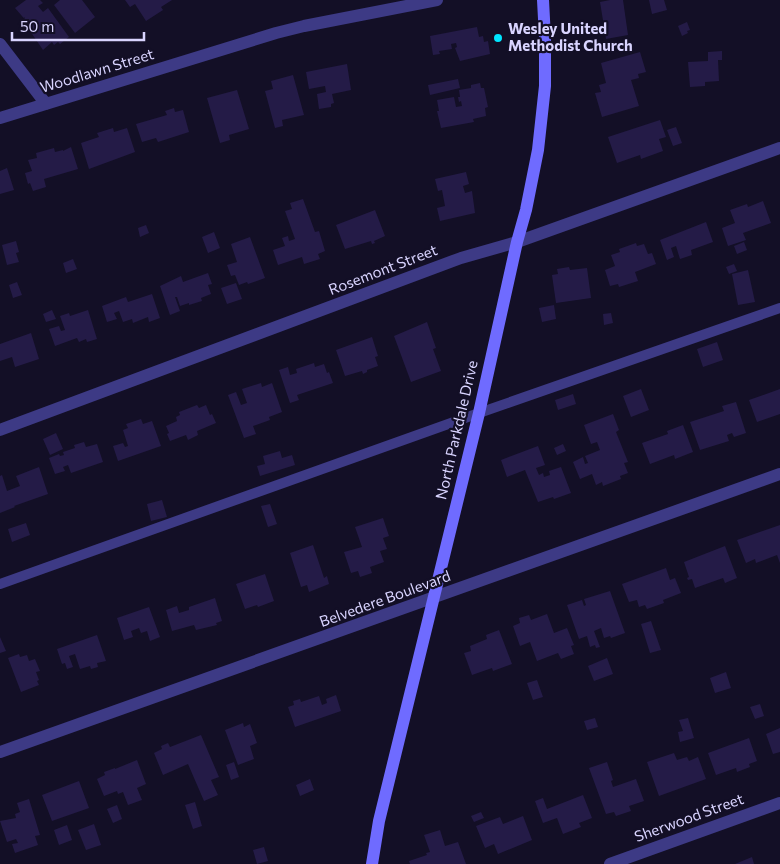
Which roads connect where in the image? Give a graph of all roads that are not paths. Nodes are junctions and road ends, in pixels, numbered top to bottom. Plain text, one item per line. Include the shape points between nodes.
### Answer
1 (437, 0) edge
2 (543, 0) edge
3 (0, 44) edge
4 (46, 104) junction
5 (0, 118) edge
6 (780, 148) edge
7 (517, 242) junction
8 (780, 308) edge
9 (479, 413) junction
10 (0, 430) edge
11 (780, 474) edge
12 (0, 584) edge
13 (433, 599) junction
14 (0, 752) edge
15 (780, 803) edge
16 (372, 864) edge
17 (610, 864) edge

1 - 4 street, Woodlawn Street via 276,33
2 - 7 street, North Parkdale Drive via 546,86 538,150
3 - 4 street
4 - 5 street, Woodlawn Street
6 - 7 street, Rosemont Street
7 - 9 street, North Parkdale Drive
7 - 10 street, Rosemont Street via 461,258
8 - 9 lane
9 - 12 lane
9 - 13 street, North Parkdale Drive
11 - 13 street, Belvedere Boulevard
13 - 14 street, Belvedere Boulevard
13 - 16 street, North Parkdale Drive
15 - 17 street, Sherwood Street

